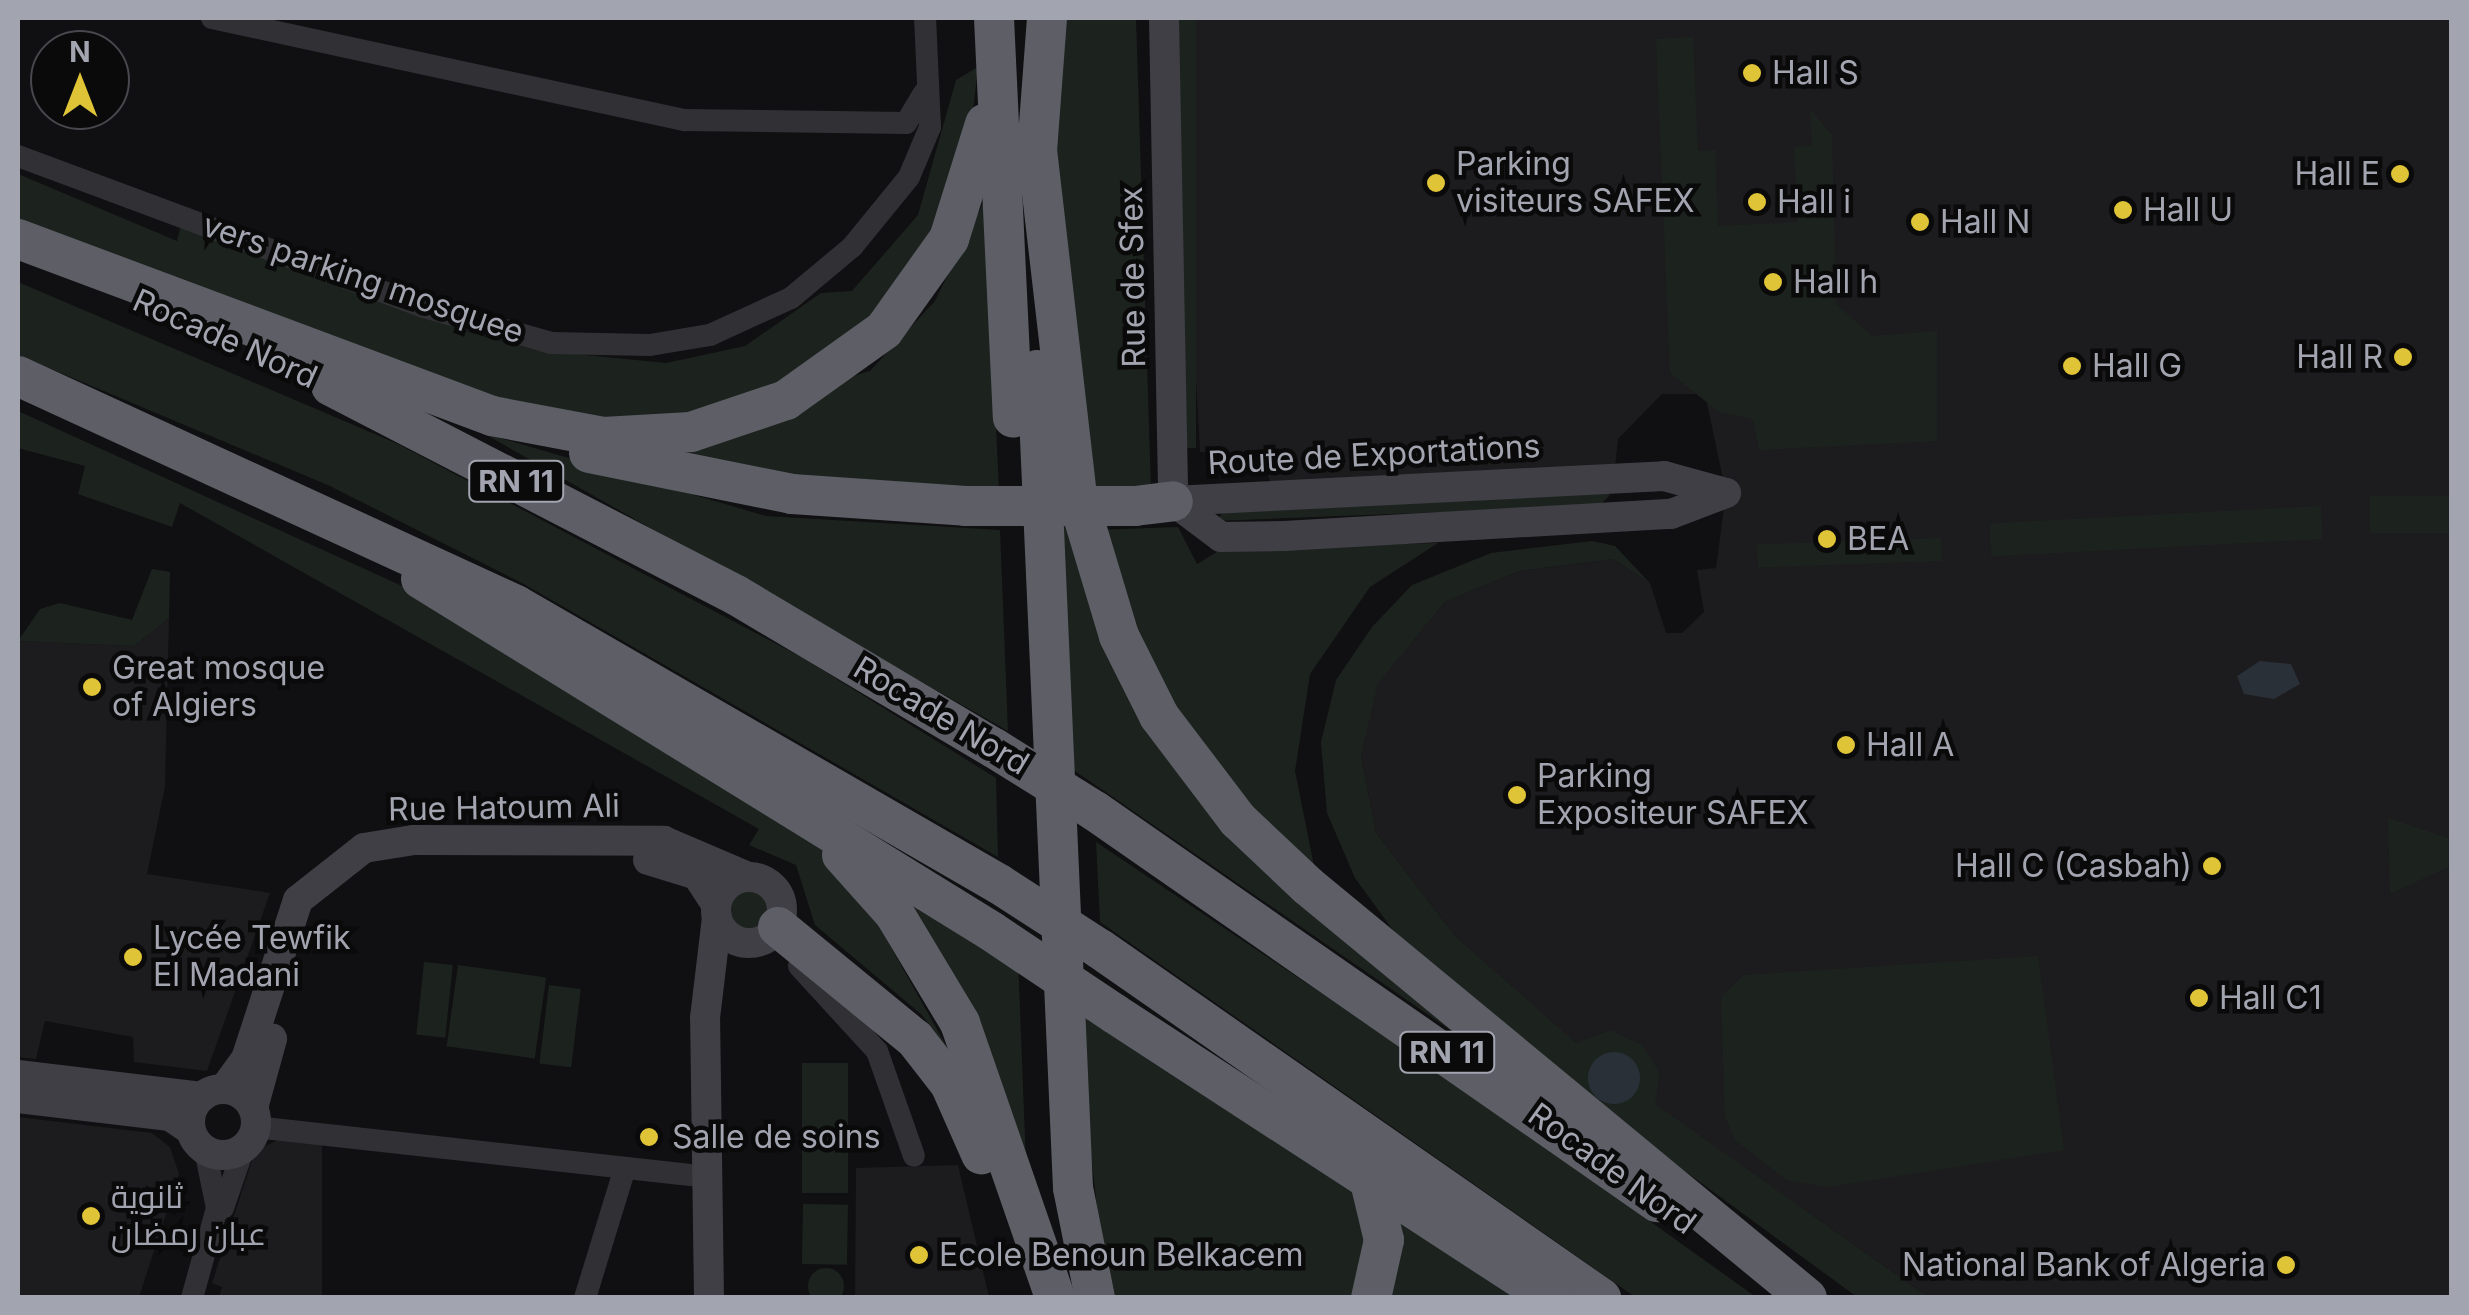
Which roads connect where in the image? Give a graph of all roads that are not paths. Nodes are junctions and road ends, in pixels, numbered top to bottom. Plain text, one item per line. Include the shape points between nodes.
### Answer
1 (212, 18) edge
2 (925, 18) edge
3 (1047, 18) edge
4 (1161, 18) edge
5 (1006, 20) edge
6 (928, 72) junction
7 (1027, 90) junction
8 (1037, 150) junction
9 (18, 156) edge
10 (18, 238) edge
11 (18, 254) edge
12 (18, 376) edge
13 (413, 392) junction
14 (1620, 478) junction
15 (1154, 504) junction
16 (1622, 518) junction
17 (356, 526) junction
18 (800, 814) junction
19 (748, 877) junction
20 (716, 911) junction
21 (767, 936) junction
22 (705, 1018) junction
23 (18, 1075) edge
24 (213, 1093) junction
25 (18, 1098) edge
26 (251, 1128) junction
27 (198, 1140) junction
28 (914, 1156) dead end
29 (624, 1171) junction
30 (1368, 1172) junction
31 (708, 1176) junction
32 (214, 1235) junction
33 (192, 1298) edge
34 (586, 1298) edge
35 (709, 1298) edge
36 (1038, 1298) edge
37 (1055, 1298) edge
38 (1067, 1298) edge
39 (1095, 1298) edge
40 (1371, 1298) edge
41 (1551, 1298) edge
42 (1601, 1298) edge
43 (1796, 1298) edge
44 (1807, 1298) edge

1 - 6 street, vers parking mosquee via 685,120 906,123
2 - 6 street, vers parking mosquee
3 - 7 highway
3 - 8 highway
4 - 15 street, Rue de Sfex
5 - 7 highway
5 - 13 highway via 983,141 949,239 884,330 814,385 712,428 634,438 532,426
5 - 38 highway via 1047,1198
6 - 9 street, vers parking mosquee via 930,127 910,177 852,247 791,298 710,334 650,345 551,343 424,307
7 - 8 highway
7 - 39 highway via 1073,1188
8 - 44 highway via 1077,496 1119,636 1176,742 1238,820 1308,886
10 - 13 highway
11 - 43 highway, Rocade Nord / RN 11, bridge via 188,320 736,595 1096,811
12 - 17 highway
13 - 15 highway, bridge via 525,436 721,482 966,506
14 - 15 street, Route de Exportations
14 - 16 street
14 - 16 street, Route de Exportations via 1705,494
15 - 16 street, Route de Exportations via 1220,536
17 - 18 highway via 504,638
17 - 42 highway, bridge via 692,700 1000,884
18 - 30 highway, bridge
18 - 37 highway via 894,912 939,981
19 - 20 street
19 - 21 street via 778,893
19 - 24 street, Rue Hatoum Ali via 664,842 414,840 364,848 298,900 246,1060
20 - 21 street, Rue Hatoum Ali via 734,940
20 - 22 street
20 - 26 street, Rue Hatoum Ali via 697,875 661,861 426,858 360,871 310,918
21 - 22 street via 726,964
21 - 28 street via 876,1051
21 - 36 highway via 863,987 935,1062 962,1108
22 - 31 street
23 - 24 street
24 - 26 street
24 - 27 street, Rue Hatoum Ali
25 - 27 street via 170,1116
26 - 27 street
26 - 29 street
26 - 32 street
27 - 32 street via 216,1179
29 - 31 street
29 - 34 street
30 - 40 highway via 1384,1240
30 - 41 highway
31 - 35 street
32 - 33 street

